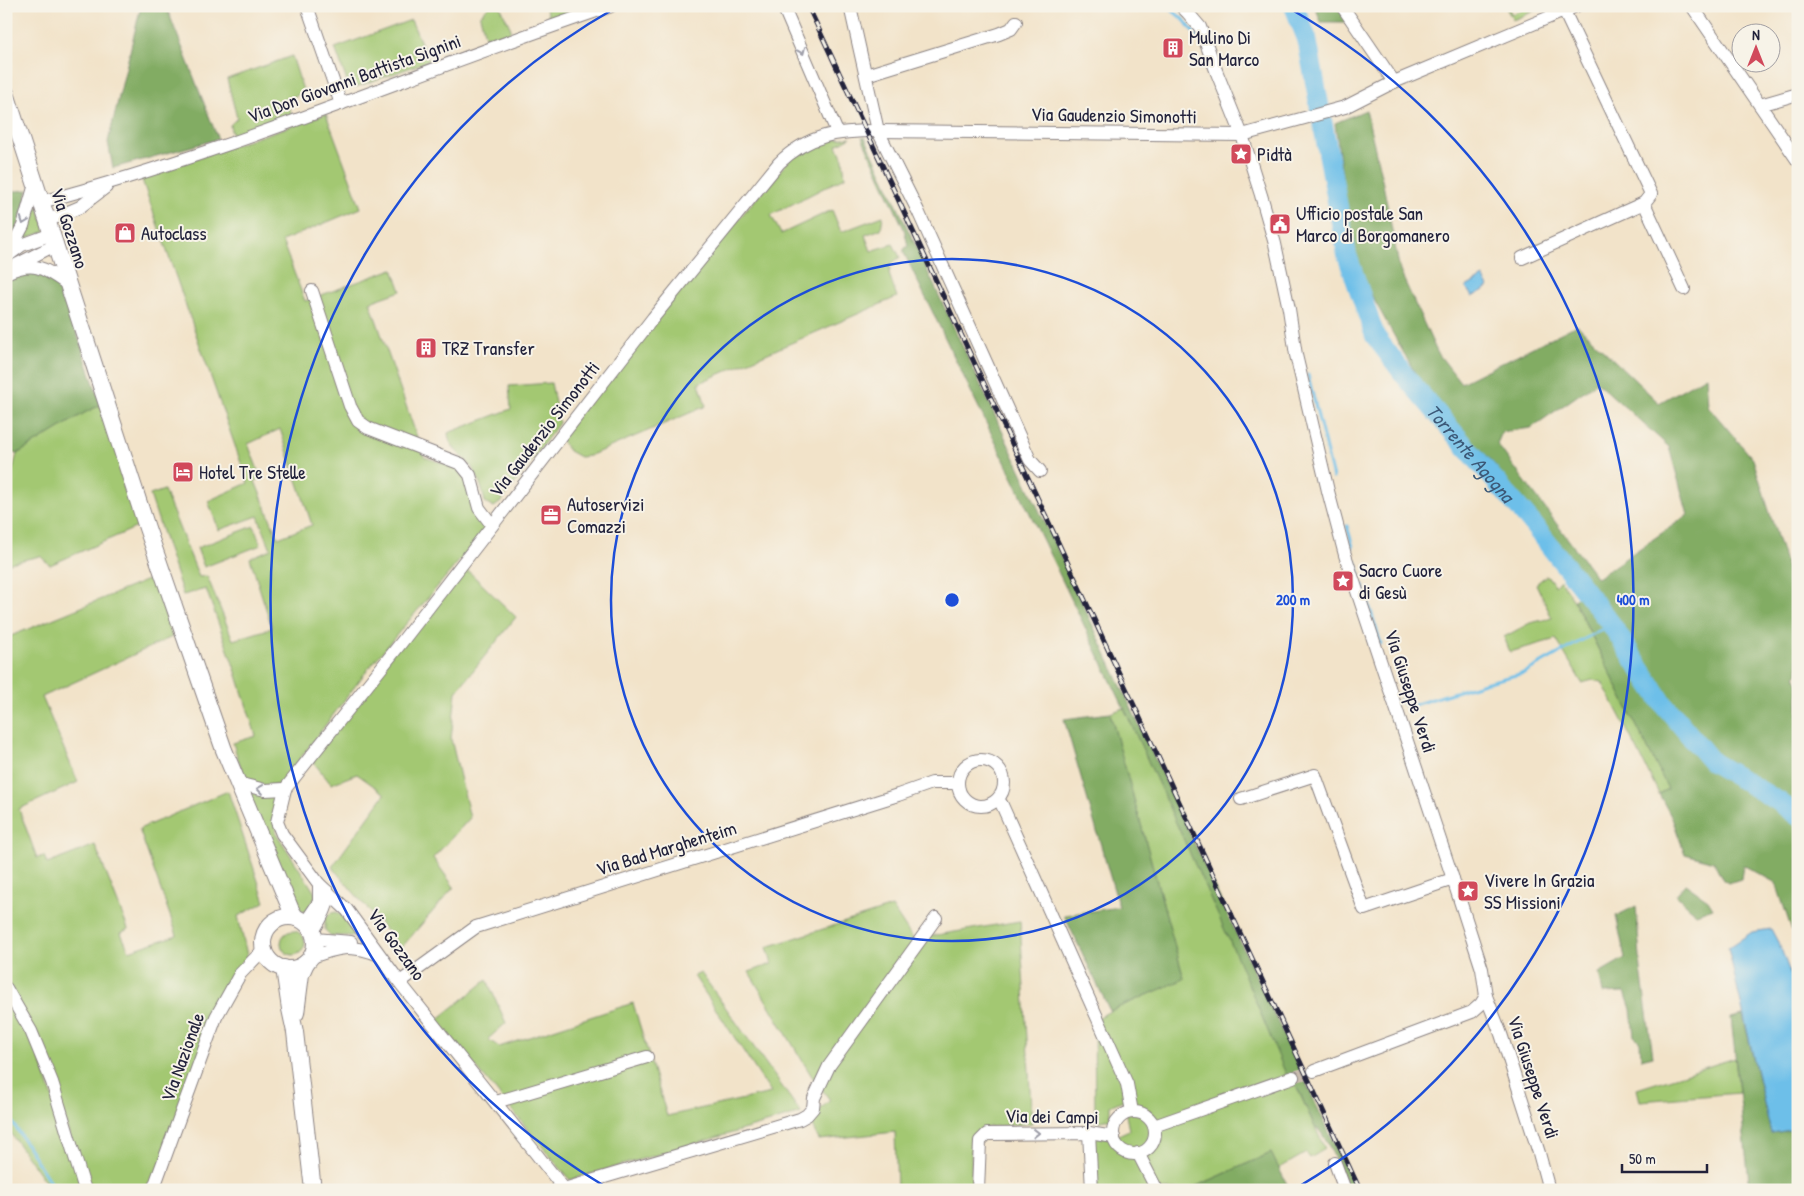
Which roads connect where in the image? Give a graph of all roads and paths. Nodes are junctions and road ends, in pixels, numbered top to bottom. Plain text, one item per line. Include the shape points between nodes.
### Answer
1 (307, 6) edge
2 (611, 6) edge
3 (783, 6) edge
4 (850, 6) edge
5 (1181, 6) edge
6 (1342, 6) edge
7 (1692, 6) edge
8 (1570, 9) edge
9 (1016, 22) dead end
10 (866, 74) junction
11 (1394, 82) junction
12 (6, 94) edge
13 (1798, 94) edge
14 (341, 104) junction
15 (1760, 105) junction
16 (878, 131) junction
17 (837, 132) junction
18 (1242, 136) junction
19 (1798, 161) edge
20 (35, 184) junction
21 (110, 184) junction
22 (40, 202) junction
23 (1644, 203) junction
24 (52, 233) junction
25 (7, 256) edge
26 (1522, 258) dead end
27 (6, 273) edge
28 (67, 284) junction
29 (1684, 289) dead end
30 (312, 291) dead end
31 (1040, 471) dead end
32 (492, 525) junction
33 (237, 783) junction
34 (957, 783) junction
35 (285, 789) junction
36 (998, 799) junction
37 (1241, 799) dead end
38 (280, 808) joint
39 (275, 872) junction
40 (1452, 879) junction
41 (324, 888) junction
42 (936, 918) dead end
43 (278, 920) junction
44 (307, 928) junction
45 (264, 949) junction
46 (379, 955) junction
47 (308, 960) junction
48 (284, 968) junction
49 (400, 982) junction
50 (6, 988) edge
51 (1486, 996) junction
52 (295, 1032) junction
53 (646, 1057) dead end
54 (1314, 1071) tunnel mouth
55 (1290, 1078) tunnel mouth
56 (496, 1102) junction
57 (1132, 1112) junction
58 (1154, 1126) junction
59 (1089, 1133) junction
60 (1114, 1137) junction
61 (1138, 1153) junction
62 (1334, 1163) dead end
63 (565, 1189) edge
64 (85, 1190) edge
65 (153, 1190) edge
66 (313, 1190) edge
67 (978, 1190) edge
68 (1092, 1190) edge
69 (1156, 1190) edge
70 (1345, 1190) edge
71 (1549, 1190) edge

1 - 14 street
2 - 14 street, Via Don Giovanni Battista Signini
3 -> 17 street
4 - 10 street
5 - 18 street, Via Giuseppe Verdi via 1200,27
6 - 11 street
7 - 15 street
8 - 11 street, Via Gaudenzio Simonotti
8 - 23 street via 1645,178 1651,194
9 - 10 street via 1011,29 999,34
10 - 16 street
11 - 18 street, Via Gaudenzio Simonotti via 1345,106
12 - 20 main road, Via Gozzano
13 - 15 street
14 - 21 street, Via Don Giovanni Battista Signini
15 - 19 street
16 - 17 street, Via Gaudenzio Simonotti
16 - 18 street, Via Gaudenzio Simonotti
16 - 31 street via 918,211 1030,460
17 - 32 street, Via Gaudenzio Simonotti via 804,143 779,163
18 - 40 street, Via Giuseppe Verdi via 1275,244 1296,355 1345,555
20 - 22 main road, Via Gozzano
20 -> 25 street via 23,226
21 - 22 street, Via Don Giovanni Battista Signini
21 - 24 street, Via Don Giovanni Battista Signini
22 - 24 main road, Via Gozzano
23 - 26 street
23 - 29 street
24 - 25 street via 22,245
24 - 27 street
24 - 28 main road, Via Gozzano
27 - 28 street via 27,266 36,267
28 - 33 main road, Via Gozzano via 165,580
30 - 32 street via 350,406 358,421 368,428 461,464 470,475 479,508
32 - 35 street, Via Gaudenzio Simonotti
35 -> 33 street via 265,790
33 - 39 main road
34 - 36 street via 962,798 976,806 991,804
34 - 36 street via 962,769 968,764 982,760 989,762 1001,771 1003,778 1004,786
34 - 49 street, Via Bad Marghenteim via 932,783 476,927
35 - 38 street, Via Gaudenzio Simonotti
36 - 57 street via 1127,1084
37 - 40 street via 1315,775 1364,909
38 - 41 street, Via Gozzano via 277,822 282,834
39 - 43 main road via 279,894
39 - 44 main road
40 - 51 street, Via Giuseppe Verdi via 1482,969
41 - 44 street via 328,904
41 - 46 street, Via Gozzano via 347,910
42 - 63 street via 829,1066 807,1116
43 - 44 main road via 283,918
43 - 45 main road via 268,929
44 - 46 street via 368,945
44 - 47 main road via 315,946
45 - 48 main road via 271,961
45 - 65 street, Via Nazionale via 240,974 216,1017
46 - 47 street via 363,949 343,948
46 - 49 street, Via Gozzano
47 - 48 main road via 292,969
47 - 52 main road via 301,974
48 - 52 main road
49 - 56 street, Via Gozzano
50 - 64 street via 31,1031 52,1082
51 - 54 street via 1472,1012
51 - 71 street, Via Giuseppe Verdi via 1501,1034
52 - 66 main road
53 - 56 street
55 - 58 street
56 - 63 street, Via Gozzano
57 - 58 street via 1146,1115
57 - 60 street via 1120,1118
58 - 61 street via 1150,1146
59 - 60 street, Via dei Campi
67 -> 59 street, Via dei Campi via 980,1141 988,1134
59 - 68 street
60 - 61 street via 1120,1148
61 - 69 street
62 - 70 street

